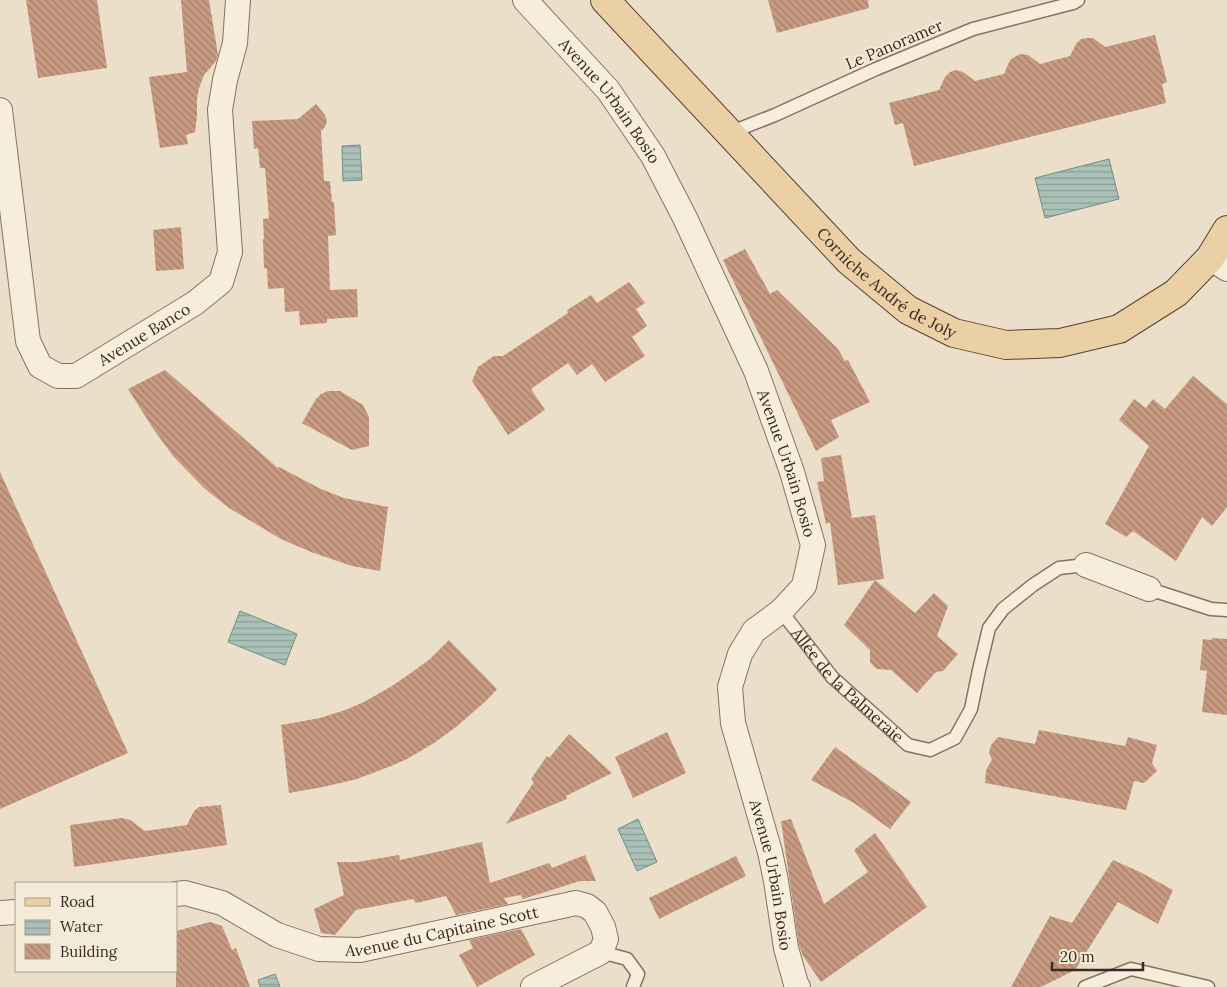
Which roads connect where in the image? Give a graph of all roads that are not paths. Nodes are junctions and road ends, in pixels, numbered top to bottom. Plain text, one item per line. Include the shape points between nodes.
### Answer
1 (238, 0) edge
2 (525, 0) edge
3 (605, 0) edge
4 (1078, 0) edge
5 (0, 110) edge
6 (729, 133) junction
7 (1227, 230) edge
8 (1219, 264) edge
9 (1086, 565) joint
10 (1149, 589) joint
11 (1227, 610) edge
12 (780, 611) junction
13 (178, 894) edge
14 (15, 912) edge
15 (0, 913) edge
16 (601, 952) junction
17 (532, 987) edge
18 (633, 987) edge
19 (798, 987) edge
20 (1085, 987) edge
21 (1208, 987) edge

1 - 5 street, Avenue Banco via 235,44 220,110 230,252 221,282 195,303 76,376 58,376 40,366 28,341
2 - 12 street, Avenue Urbain Bosio via 608,90 653,156 756,371 792,472 813,545 804,586
3 - 6 main road, Corniche André de Joly
4 - 6 lane, Le Panoramer via 973,29
6 - 8 main road, Corniche André de Joly via 849,261 908,310 954,333 1006,345 1060,343 1118,329
7 - 8 main road, Corniche André de Joly
9 - 10 street, Allée de la Palmeraie
9 - 12 lane, Allée de la Palmeraie via 1059,568 1003,609 989,628 971,709 955,738 930,750 908,746 832,677
10 - 11 lane, Allée de la Palmeraie via 1211,609
12 - 19 street, Avenue Urbain Bosio via 754,631 740,654 730,687 732,722 770,852 786,948
13 - 16 street, Avenue du Capitaine Scott via 222,903 277,935 319,949 360,950 576,903 595,912 603,927 606,939
14 - 15 street
16 - 17 street
16 - 18 lane via 627,960 638,974
20 - 21 lane via 1131,969

